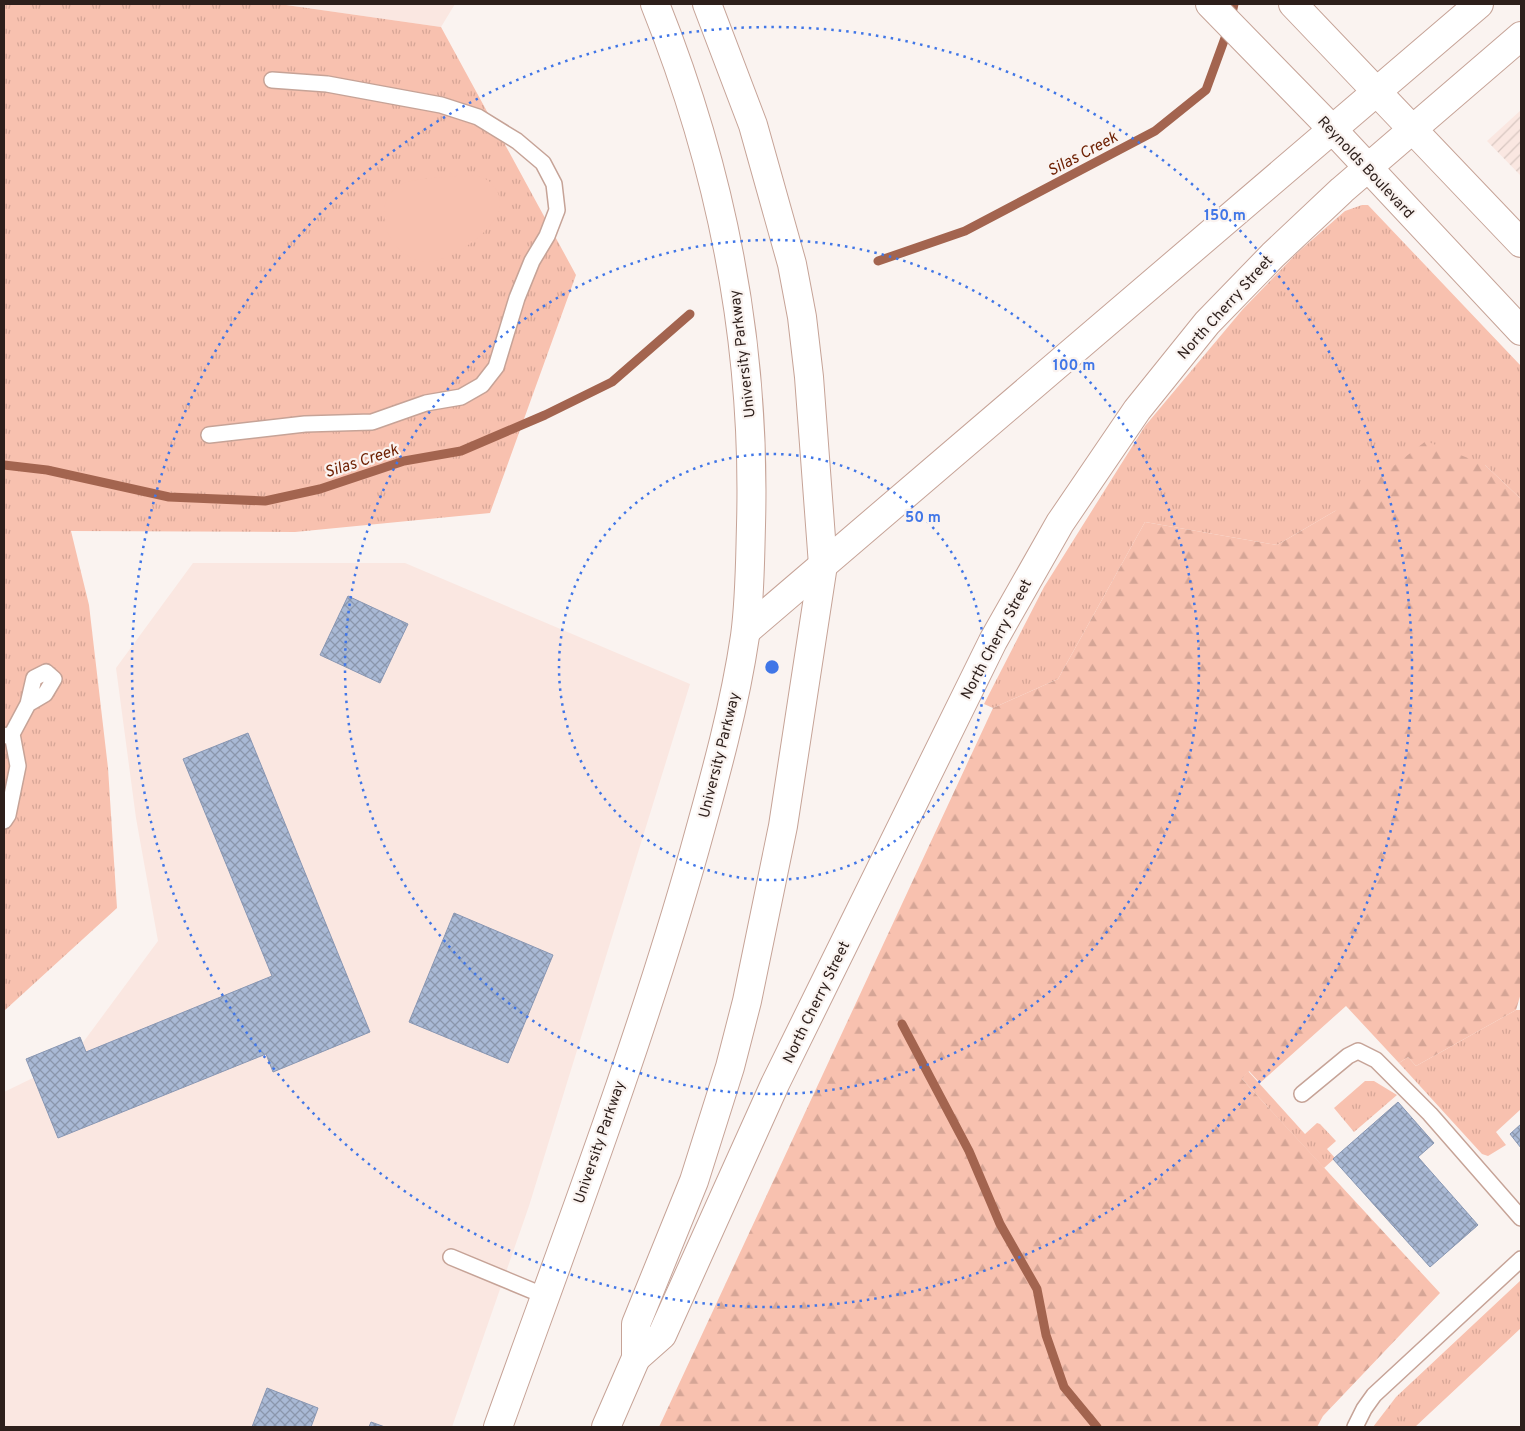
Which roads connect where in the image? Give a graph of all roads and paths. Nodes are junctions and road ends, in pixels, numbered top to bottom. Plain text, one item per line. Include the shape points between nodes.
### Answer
1 (654, 4) edge
2 (707, 4) edge
3 (1210, 4) edge
4 (1293, 4) edge
5 (1479, 4) edge
6 (1521, 36) edge
7 (272, 80) dead end
8 (1376, 91) junction
9 (1332, 129) junction
10 (1413, 129) junction
11 (1368, 168) junction
12 (1521, 243) edge
13 (1521, 331) edge
14 (209, 435) dead end
15 (823, 565) junction
16 (746, 631) junction
17 (28, 704) dead end
18 (8, 735) edge
19 (4, 821) edge
20 (1302, 1094) dead end
21 (1521, 1218) edge
22 (451, 1257) dead end
23 (1521, 1259) edge
24 (545, 1296) junction
25 (636, 1358) junction
26 (498, 1427) edge
27 (606, 1427) edge
28 (1355, 1427) edge

1 - 16 main road, University Parkway via 692,104 728,243 746,365 752,473
2 - 15 main road via 752,125 792,264 810,386
3 - 9 main road, Reynolds Boulevard
4 - 8 main road
5 - 8 main road
6 - 10 main road, North Cherry Street
7 - 14 lane via 327,84 441,105 478,117 517,141 543,163 554,184 557,210 517,298 496,367 482,385 460,397 426,403 372,422 305,424
8 - 9 main road
8 - 10 main road
9 - 11 main road, Reynolds Boulevard
9 - 15 main road
10 - 11 main road, North Cherry Street
10 - 12 main road
11 - 13 main road, Reynolds Boulevard
11 - 25 main road, North Cherry Street via 1273,255 1207,323 1137,410 1060,524 993,641 775,1084 662,1335
15 - 16 main road
15 - 25 main road via 783,826 746,1001 730,1066 694,1181 636,1324
16 - 24 main road, University Parkway via 731,719 664,958
17 - 18 lane
18 - 19 lane via 18,766
20 - 21 lane via 1358,1051 1376,1060 1430,1114
22 - 24 lane
23 - 28 lane via 1374,1395
24 - 26 main road, University Parkway
25 - 27 main road

